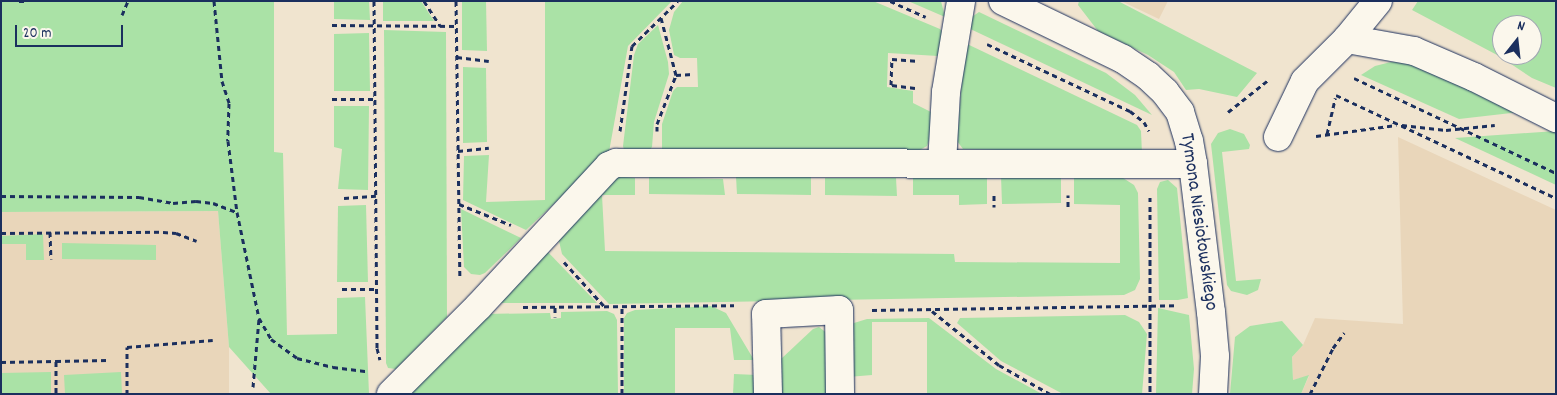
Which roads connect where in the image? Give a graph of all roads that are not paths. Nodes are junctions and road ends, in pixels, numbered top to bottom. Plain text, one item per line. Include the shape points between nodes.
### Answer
1 (961, 1) edge
2 (1003, 1) edge
3 (1378, 1) edge
4 (1347, 40) junction
5 (1556, 118) edge
6 (1278, 137) road end
7 (942, 164) junction
8 (1193, 164) junction
9 (391, 394) edge
10 (768, 394) edge
11 (840, 394) edge
12 (1212, 394) edge

1 - 7 street via 946,92
2 - 8 street, Tymona Niesiołowskiego via 1123,59 1148,76 1166,92 1180,112
3 - 4 street
4 - 5 street via 1414,51
4 - 6 street via 1314,72
7 - 8 street
7 - 9 street via 616,163 609,166
8 - 12 street, Tymona Niesiołowskiego via 1215,356
10 - 11 street via 766,314 839,310

